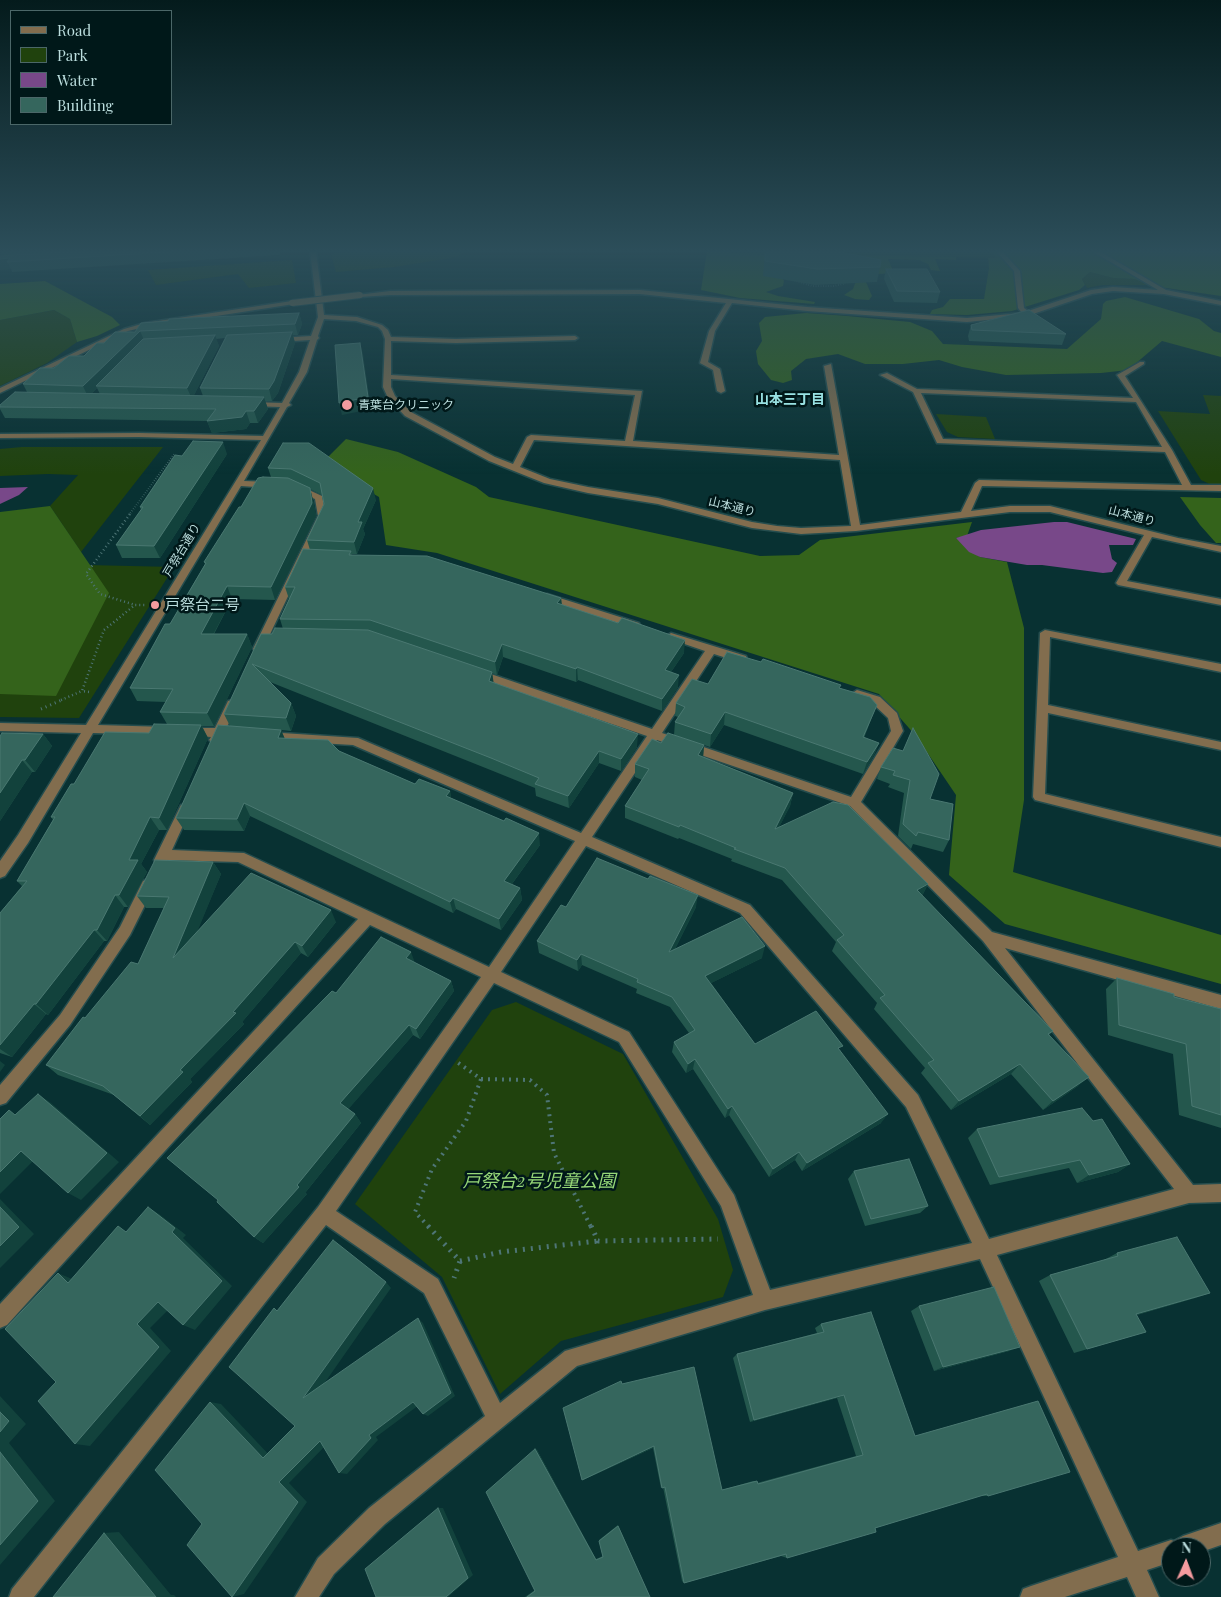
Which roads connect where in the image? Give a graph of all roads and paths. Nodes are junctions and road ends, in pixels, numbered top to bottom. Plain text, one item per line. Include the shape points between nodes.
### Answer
1 (143, 326) edge
2 (319, 326) edge
3 (377, 326) edge
4 (715, 326) edge
5 (316, 338) junction
6 (575, 338) dead end
7 (388, 339) junction
8 (266, 341) edge
9 (1142, 363) dead end
10 (828, 366) dead end
11 (884, 375) dead end
12 (386, 377) junction
13 (0, 391) edge
14 (721, 391) dead end
15 (916, 391) junction
16 (1138, 400) junction
17 (241, 404) edge
18 (286, 405) junction
19 (0, 436) edge
20 (188, 436) junction
21 (266, 438) junction
22 (628, 444) junction
23 (1168, 450) junction
24 (843, 458) junction
25 (515, 468) junction
26 (239, 483) junction
27 (1188, 487) junction
28 (1221, 488) edge
29 (965, 514) junction
30 (856, 528) junction
31 (1149, 534) junction
32 (1221, 548) edge
33 (532, 593) edge
34 (1221, 602) edge
35 (134, 605) junction
36 (165, 605) junction
37 (646, 628) edge
38 (664, 634) edge
39 (712, 649) junction
40 (252, 662) edge
41 (757, 663) edge
42 (1221, 668) edge
43 (467, 670) edge
44 (240, 688) edge
45 (82, 691) junction
46 (849, 692) edge
47 (111, 694) junction
48 (1043, 708) junction
49 (5, 727) edge
50 (90, 729) junction
51 (219, 732) junction
52 (653, 734) junction
53 (1221, 746) edge
54 (211, 750) edge
55 (191, 794) edge
56 (854, 803) junction
57 (582, 840) junction
58 (1221, 842) edge
59 (164, 854) junction
60 (0, 872) edge
61 (368, 918) junction
62 (988, 937) junction
63 (492, 974) junction
64 (1221, 1002) edge
65 (438, 1052) junction
66 (480, 1079) junction
67 (0, 1097) edge
68 (1221, 1193) edge
69 (1189, 1194) junction
70 (324, 1213) junction
71 (741, 1238) junction
72 (598, 1241) junction
73 (985, 1249) junction
74 (460, 1261) junction
75 (765, 1301) junction
76 (440, 1304) junction
77 (0, 1318) edge
78 (497, 1419) junction
79 (1161, 1554) edge
80 (1132, 1564) junction
81 (20, 1597) edge
82 (306, 1597) edge
83 (1031, 1597) edge
84 (1148, 1597) edge

1 - 13 street, bridge via 126,330
2 - 5 street, 戸祭台通り
3 - 7 street via 385,330
4 - 14 street via 704,363 716,369
5 - 8 street
5 - 18 street, 戸祭台通り
6 - 7 street
7 - 12 street, 山本通り
9 - 16 street via 1122,375
10 - 24 street
11 - 15 street
12 - 22 street via 639,393
12 - 25 street, 山本通り via 391,396 408,414
15 - 16 street
15 - 23 street via 940,440
16 - 23 street
17 - 18 street
18 - 21 street, 戸祭台通り
19 - 20 street
20 - 21 street
20 - 35 path via 86,574 100,594
21 - 26 street, 戸祭台通り
22 - 24 street
22 - 25 street via 531,437
23 - 27 street
24 - 30 street
25 - 30 street, 山本通り via 547,481 658,501 760,526 801,531
26 - 36 street, 戸祭台通り
26 - 40 street via 294,486 320,498 322,516 307,558 269,636
27 - 28 street
27 - 29 street via 979,483
29 - 30 street, 山本通り
29 - 31 street, 山本通り via 1050,509
31 - 32 street, 山本通り
31 - 34 street via 1121,584
33 - 37 street
35 - 36 path
35 - 45 path via 104,630
36 - 47 street, 戸祭台通り
38 - 39 street
39 - 41 street
39 - 52 street
42 - 48 street via 1045,633
43 - 52 street
44 - 51 street
45 - 47 path
45 - 49 path
46 - 56 street via 876,700 893,716 897,731
47 - 50 street, 戸祭台通り
48 - 53 street
48 - 58 street via 1039,797
49 - 50 street
50 - 51 street
50 - 60 street, 戸祭台通り
51 - 54 street
51 - 57 street via 354,741
52 - 56 street
52 - 57 street
55 - 59 street
56 - 62 street
57 - 63 street
57 - 73 street via 745,909 912,1101
59 - 61 street via 239,857
59 - 67 street via 125,931 65,1020
61 - 63 street
61 - 77 street
62 - 64 street
62 - 69 street
63 - 65 street
63 - 71 street via 624,1037 728,1201
65 - 66 path
65 - 70 street
66 - 72 path via 530,1080 547,1095 554,1153
66 - 74 path via 466,1121 432,1169 415,1212
68 - 69 street
69 - 73 street
70 - 76 street via 431,1286
70 - 81 street
71 - 72 path
71 - 75 street
72 - 74 path via 501,1252
73 - 75 street
73 - 80 street
74 - 76 path
75 - 78 street via 572,1358
76 - 78 street
78 - 82 street via 378,1516 326,1566
79 - 80 street
80 - 83 street
80 - 84 street

